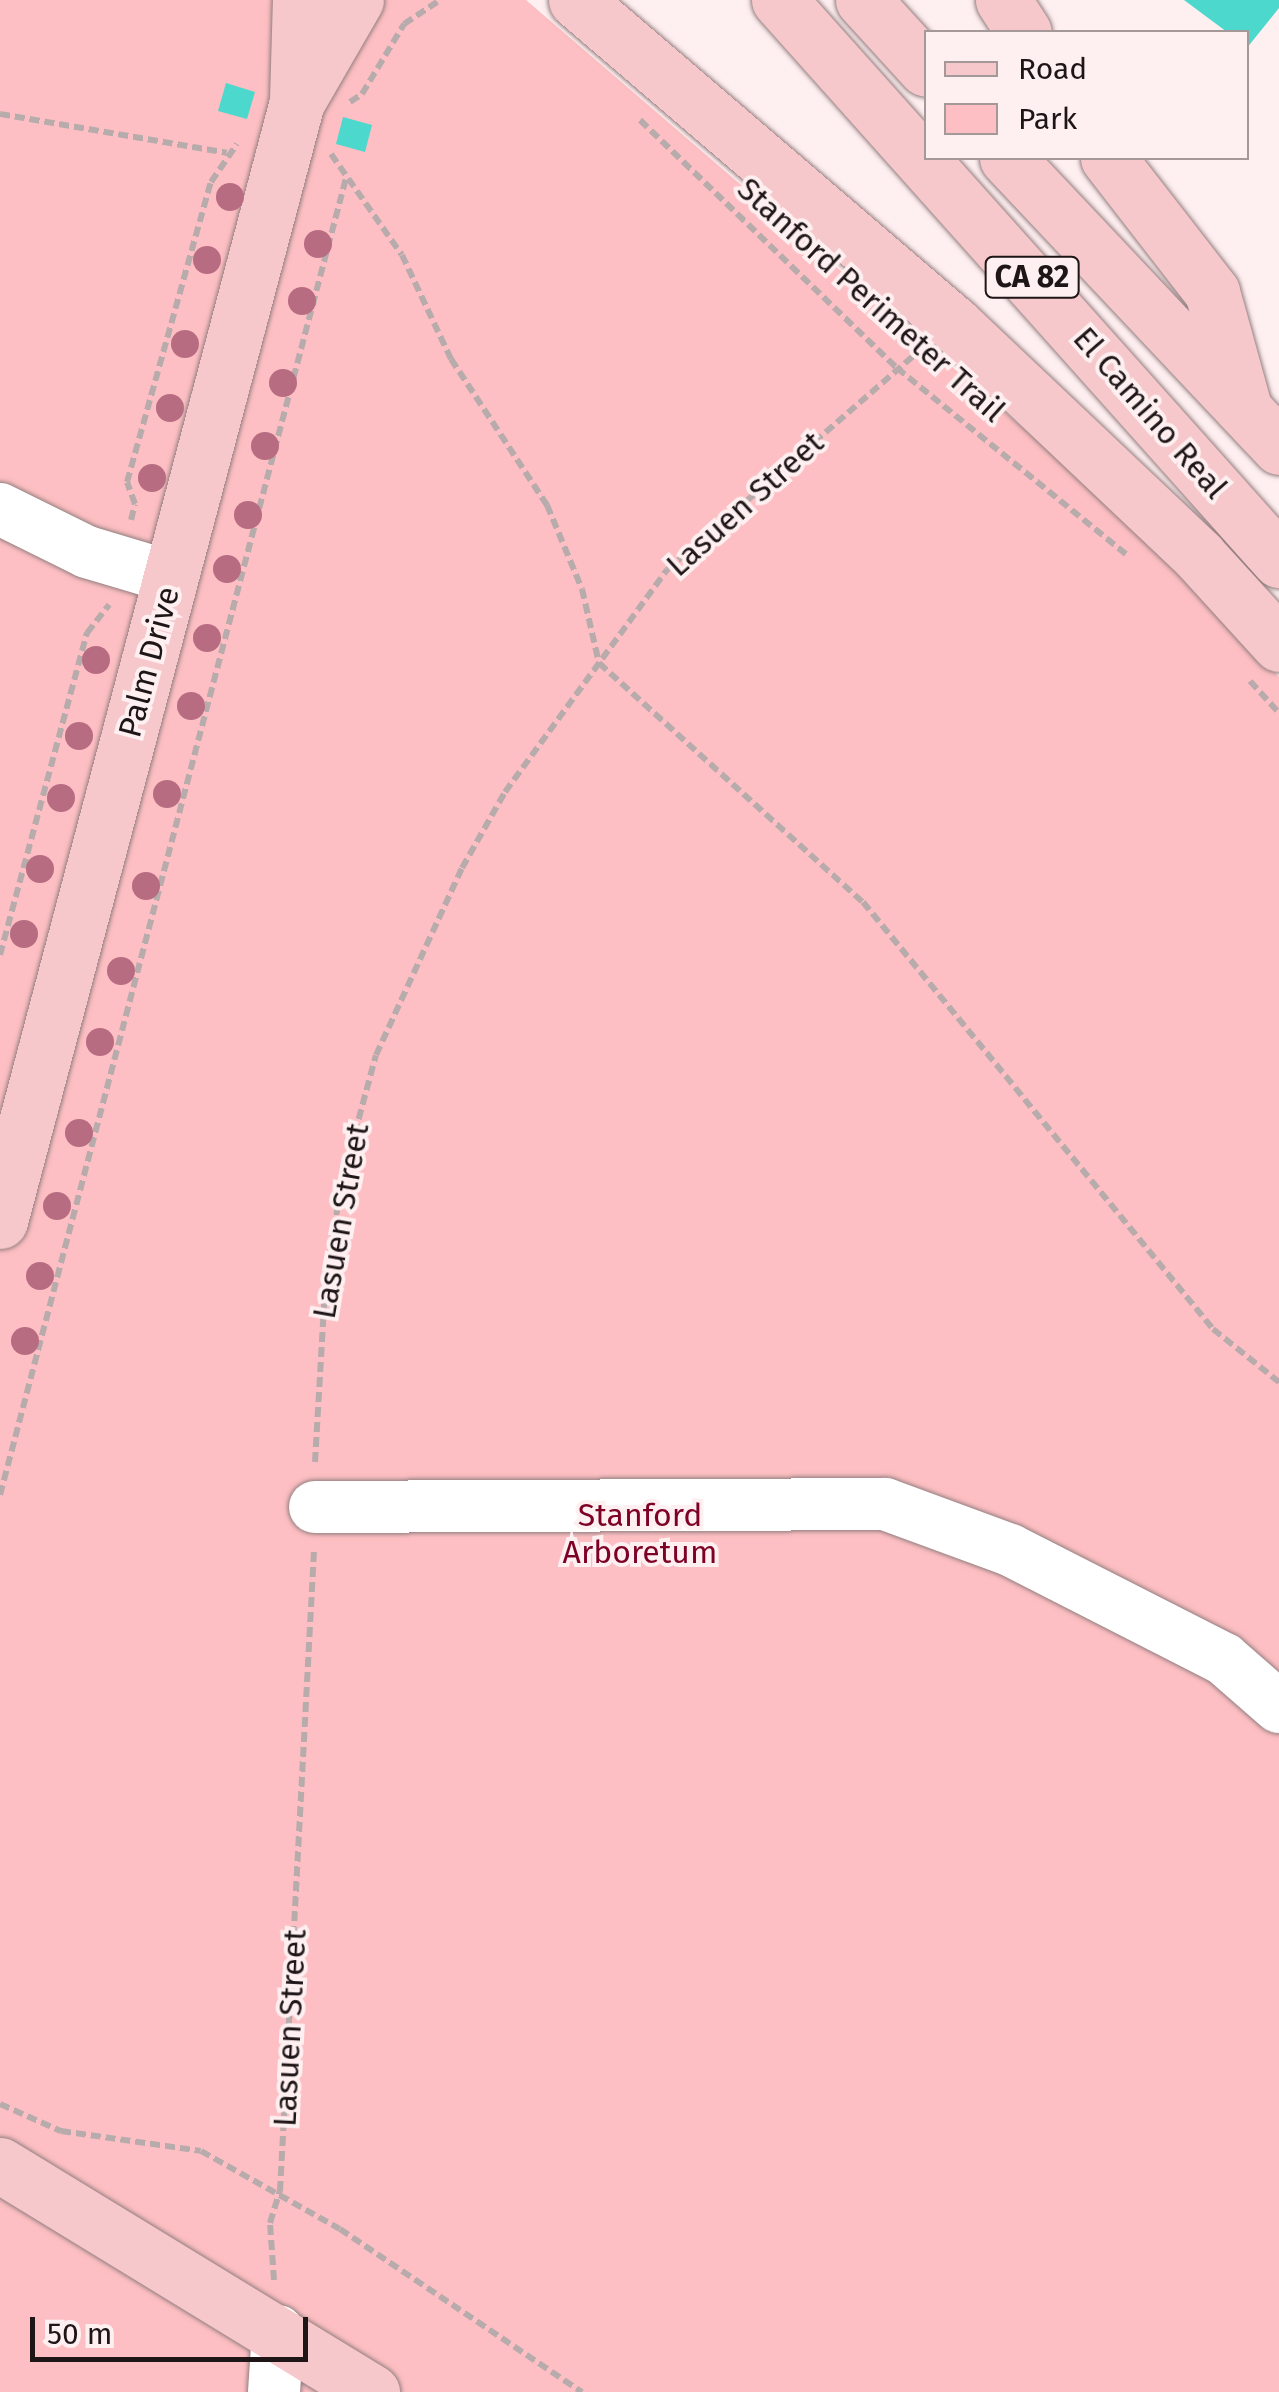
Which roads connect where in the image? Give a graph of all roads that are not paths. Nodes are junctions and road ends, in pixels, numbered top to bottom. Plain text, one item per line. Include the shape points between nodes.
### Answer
1 (300, 0) edge
2 (356, 0) edge
3 (576, 0) edge
4 (778, 0) edge
5 (863, 0) edge
6 (1003, 0) edge
7 (1023, 30) edge
8 (924, 67) edge
9 (319, 107) junction
10 (1009, 160) edge
11 (1110, 160) edge
12 (1261, 427) edge
13 (0, 509) edge
14 (1279, 560) edge
15 (172, 577) junction
16 (1260, 658) edge
17 (0, 1221) edge
18 (315, 1507) road end
19 (1279, 1708) edge
20 (0, 2165) edge
21 (278, 2331) junction
22 (274, 2392) edge
23 (372, 2392) edge

1 - 9 main road, Palm Drive
2 - 9 main road, Palm Drive
3 - 16 main road via 954,324 1199,556
4 - 14 main road, El Camino Real / CA 82
5 - 8 main road
6 - 7 main road
9 - 15 main road, Palm Drive
10 - 12 main road, El Camino Real / CA 82
11 - 12 main road via 1212,292
13 - 15 street via 87,552
15 - 17 main road, Palm Drive
18 - 19 street via 885,1504 1010,1550 1224,1659
20 - 21 main road
21 - 22 street
21 - 23 main road

